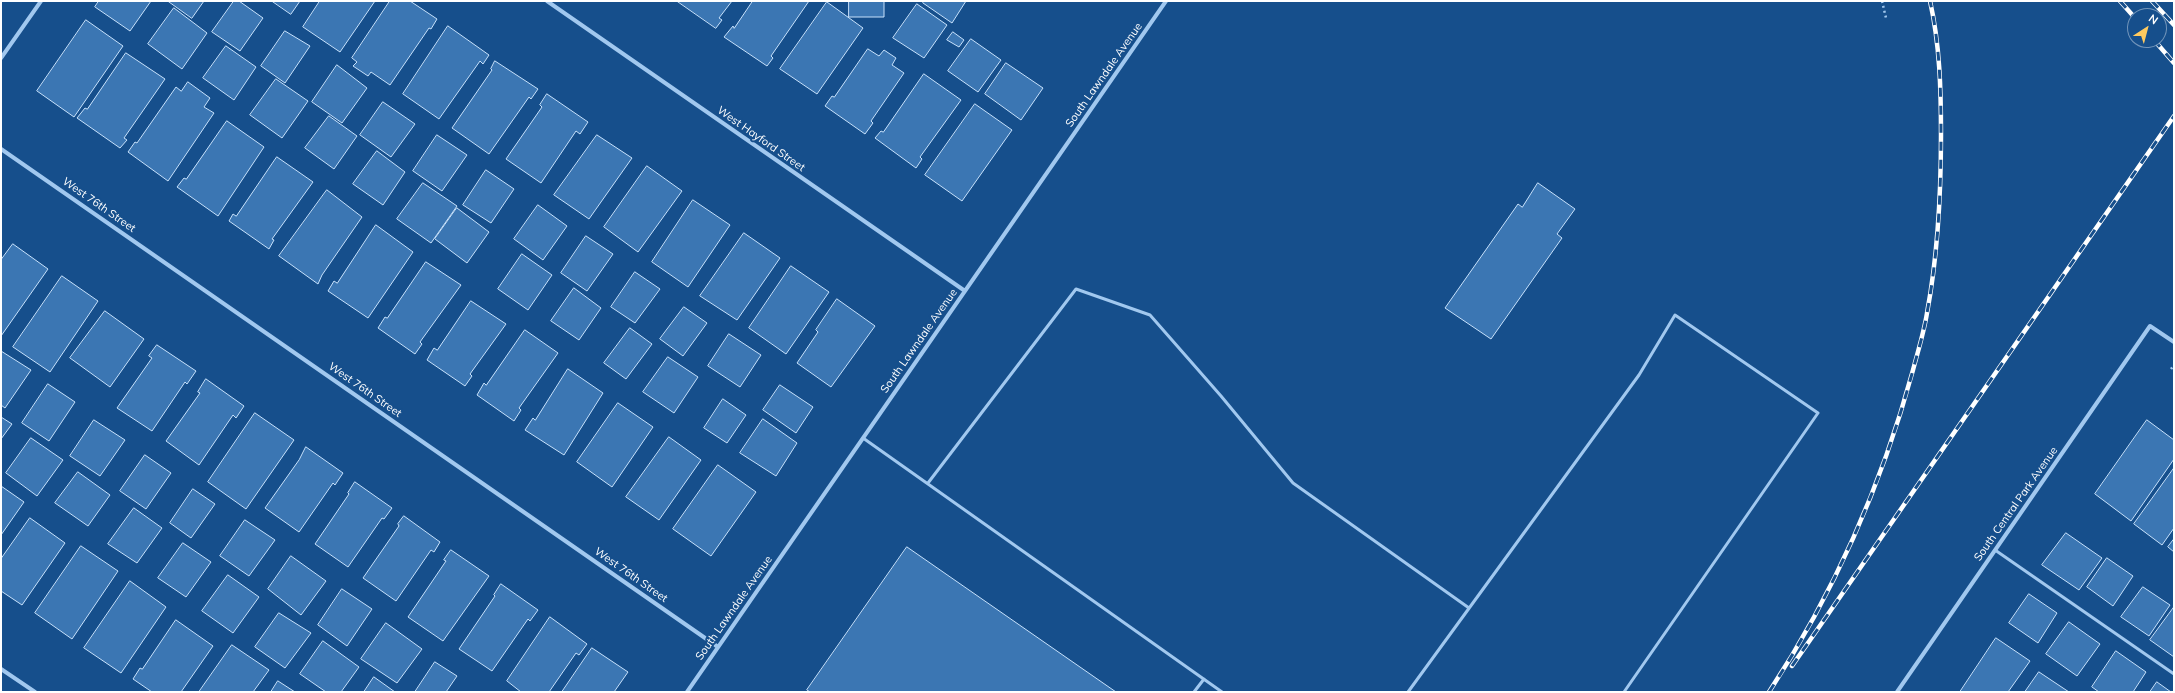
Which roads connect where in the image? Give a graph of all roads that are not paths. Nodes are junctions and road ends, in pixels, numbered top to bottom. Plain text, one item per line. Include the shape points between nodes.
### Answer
1 (41, 1) edge
2 (547, 1) edge
3 (1166, 1) edge
4 (1, 58) edge
5 (1, 148) edge
6 (964, 292) junction
7 (2174, 342) edge
8 (863, 438) junction
9 (928, 483) junction
10 (1995, 550) junction
11 (1469, 608) junction
12 (718, 647) junction
13 (1, 669) edge
14 (2174, 674) edge
15 (1204, 679) junction
16 (35, 692) edge
17 (687, 692) edge
18 (1194, 692) edge
19 (1222, 692) edge
20 (1408, 692) edge
21 (1624, 692) edge
22 (1897, 692) edge

1 - 4 street
2 - 6 street, West Hayford Street
3 - 6 street, South Lawndale Avenue
5 - 12 street, West 76th Street
6 - 8 street, South Lawndale Avenue
7 - 10 street, South Central Park Avenue via 2150,326
8 - 9 lane
8 - 12 street, South Lawndale Avenue
9 - 11 lane via 1076,289 1150,315 1293,483
9 - 15 lane
10 - 14 lane
10 - 22 street, South Central Park Avenue
11 - 20 lane
11 - 21 lane via 1639,376 1675,315 1818,413
12 - 17 street, South Lawndale Avenue
13 - 16 street
15 - 18 lane
15 - 19 lane

